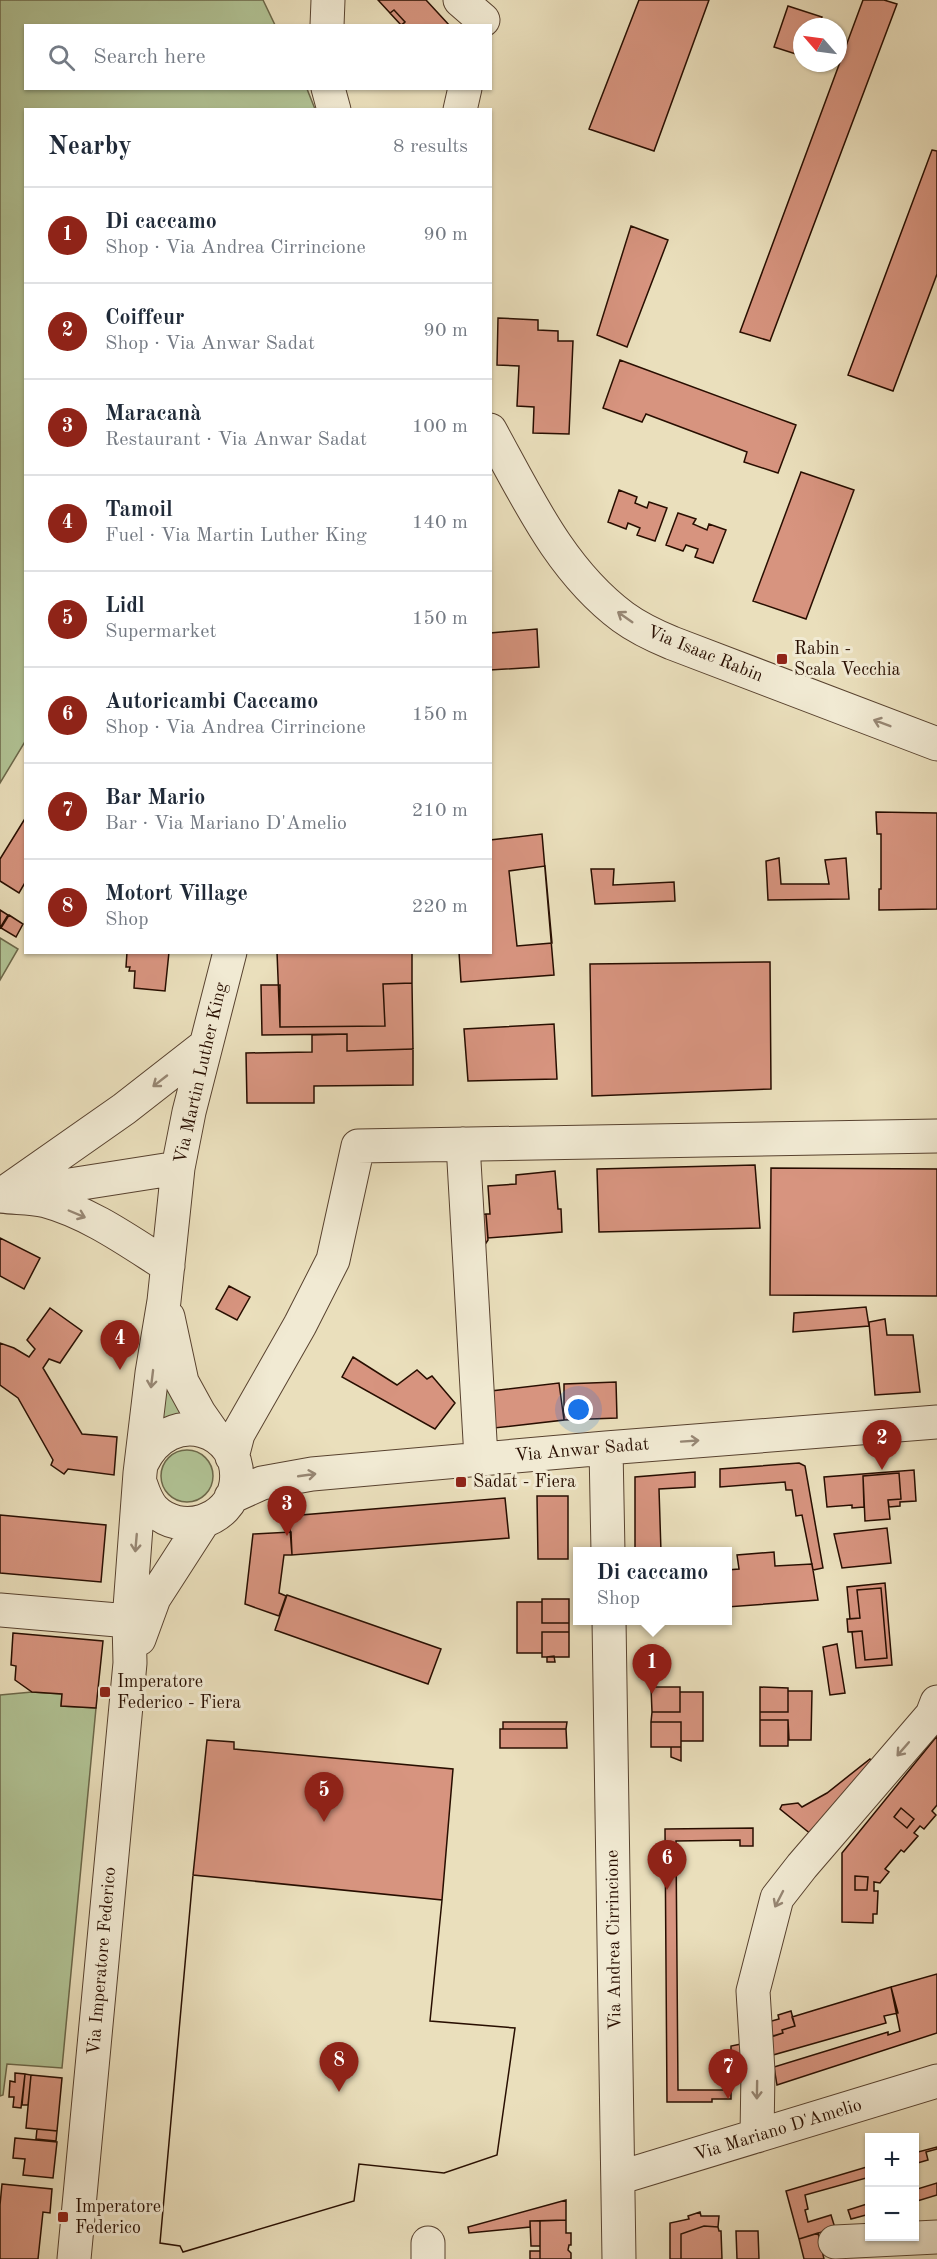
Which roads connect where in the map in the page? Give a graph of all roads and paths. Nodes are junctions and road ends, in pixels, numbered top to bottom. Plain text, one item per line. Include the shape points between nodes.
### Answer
1 (328, 0) edge
2 (327, 24) edge
3 (329, 90) edge
4 (333, 108) edge
5 (492, 434) edge
6 (937, 744) edge
7 (229, 954) edge
8 (206, 1045) junction
9 (937, 1136) edge
10 (463, 1144) junction
11 (178, 1168) junction
12 (0, 1196) edge
13 (168, 1266) junction
14 (164, 1301) junction
15 (937, 1422) edge
16 (224, 1447) junction
17 (606, 1448) junction
18 (481, 1458) junction
19 (142, 1474) junction
20 (231, 1497) junction
21 (203, 1522) junction
22 (608, 1547) edge
23 (0, 1610) edge
24 (129, 1621) junction
25 (609, 1625) edge
26 (130, 1663) junction
27 (937, 1702) edge
28 (937, 2081) edge
29 (757, 2136) junction
30 (618, 2178) junction
31 (937, 2237) edge
32 (835, 2242) dead end
33 (74, 2259) edge
34 (619, 2259) edge

1 - 2 street
3 - 4 street
6 -> 5 street, Via Isaac Rabin via 672,643 624,618 603,601 550,537
7 - 8 street, Via Martin Luther King
8 - 11 street, Via Martin Luther King
8 -> 12 street via 124,1109
9 - 10 street
10 - 16 street via 358,1146 333,1260 238,1434
10 - 18 street
11 - 12 street
11 - 13 street, Via Martin Luther King
12 -> 13 street via 45,1200 116,1234
13 - 14 street, Via Martin Luther King
14 - 16 street via 182,1382
14 -> 19 street, Via Martin Luther King
17 -> 15 street, Via Anwar Sadat
16 - 19 street via 202,1430 172,1431 149,1449
16 - 20 street via 236,1470
17 - 18 street, Via Anwar Sadat
17 - 22 street
20 -> 18 street, Via Anwar Sadat via 262,1483 292,1477
19 - 21 street via 149,1503 163,1517 176,1523
19 -> 24 street, Via Martin Luther King
20 - 21 street via 224,1508
21 - 26 street via 154,1598
23 - 24 street
24 - 26 street, Via Martin Luther King
25 - 30 street, Via Andrea Cirrincione
26 - 33 street, Via Imperatore Federico
27 -> 29 street via 932,1715 777,1898 753,1991
28 - 29 street, Via Mariano D'Amelio
29 - 30 street, Via Mariano D'Amelio
30 - 34 street, Via Andrea Cirrincione
31 - 32 street

